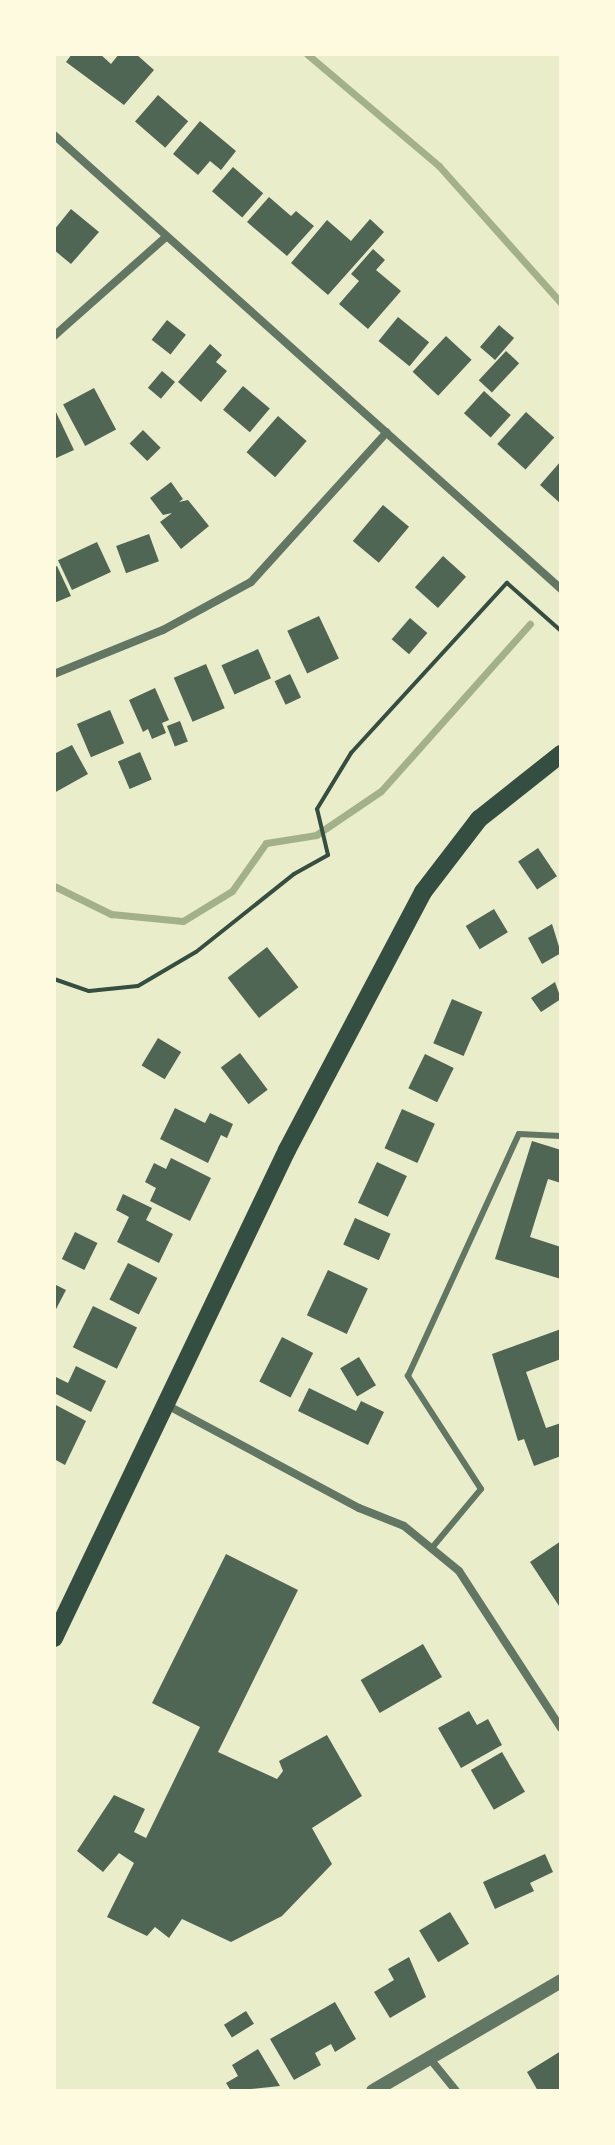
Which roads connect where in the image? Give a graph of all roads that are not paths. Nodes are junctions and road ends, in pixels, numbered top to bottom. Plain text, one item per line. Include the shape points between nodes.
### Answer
1 (54, 135) edge
2 (166, 237) junction
3 (54, 336) edge
4 (387, 432) junction
5 (561, 589) edge
6 (54, 674) edge
7 (561, 754) edge
8 (561, 1136) edge
9 (164, 1403) junction
10 (431, 1549) junction
11 (54, 1638) edge
12 (561, 1728) edge
13 (561, 1981) edge
14 (431, 2060) junction
15 (373, 2091) edge
16 (456, 2091) edge

1 - 2 street
2 - 3 street
2 - 4 street
4 - 5 street
4 - 6 street via 251,582 163,630
7 - 9 main road via 479,819 423,892 287,1150
8 - 10 lane via 519,1134 408,1376 481,1489
9 - 10 street via 359,1508 404,1526
9 - 11 main road
10 - 12 street via 459,1571
13 - 14 street
14 - 15 street
14 - 16 street

